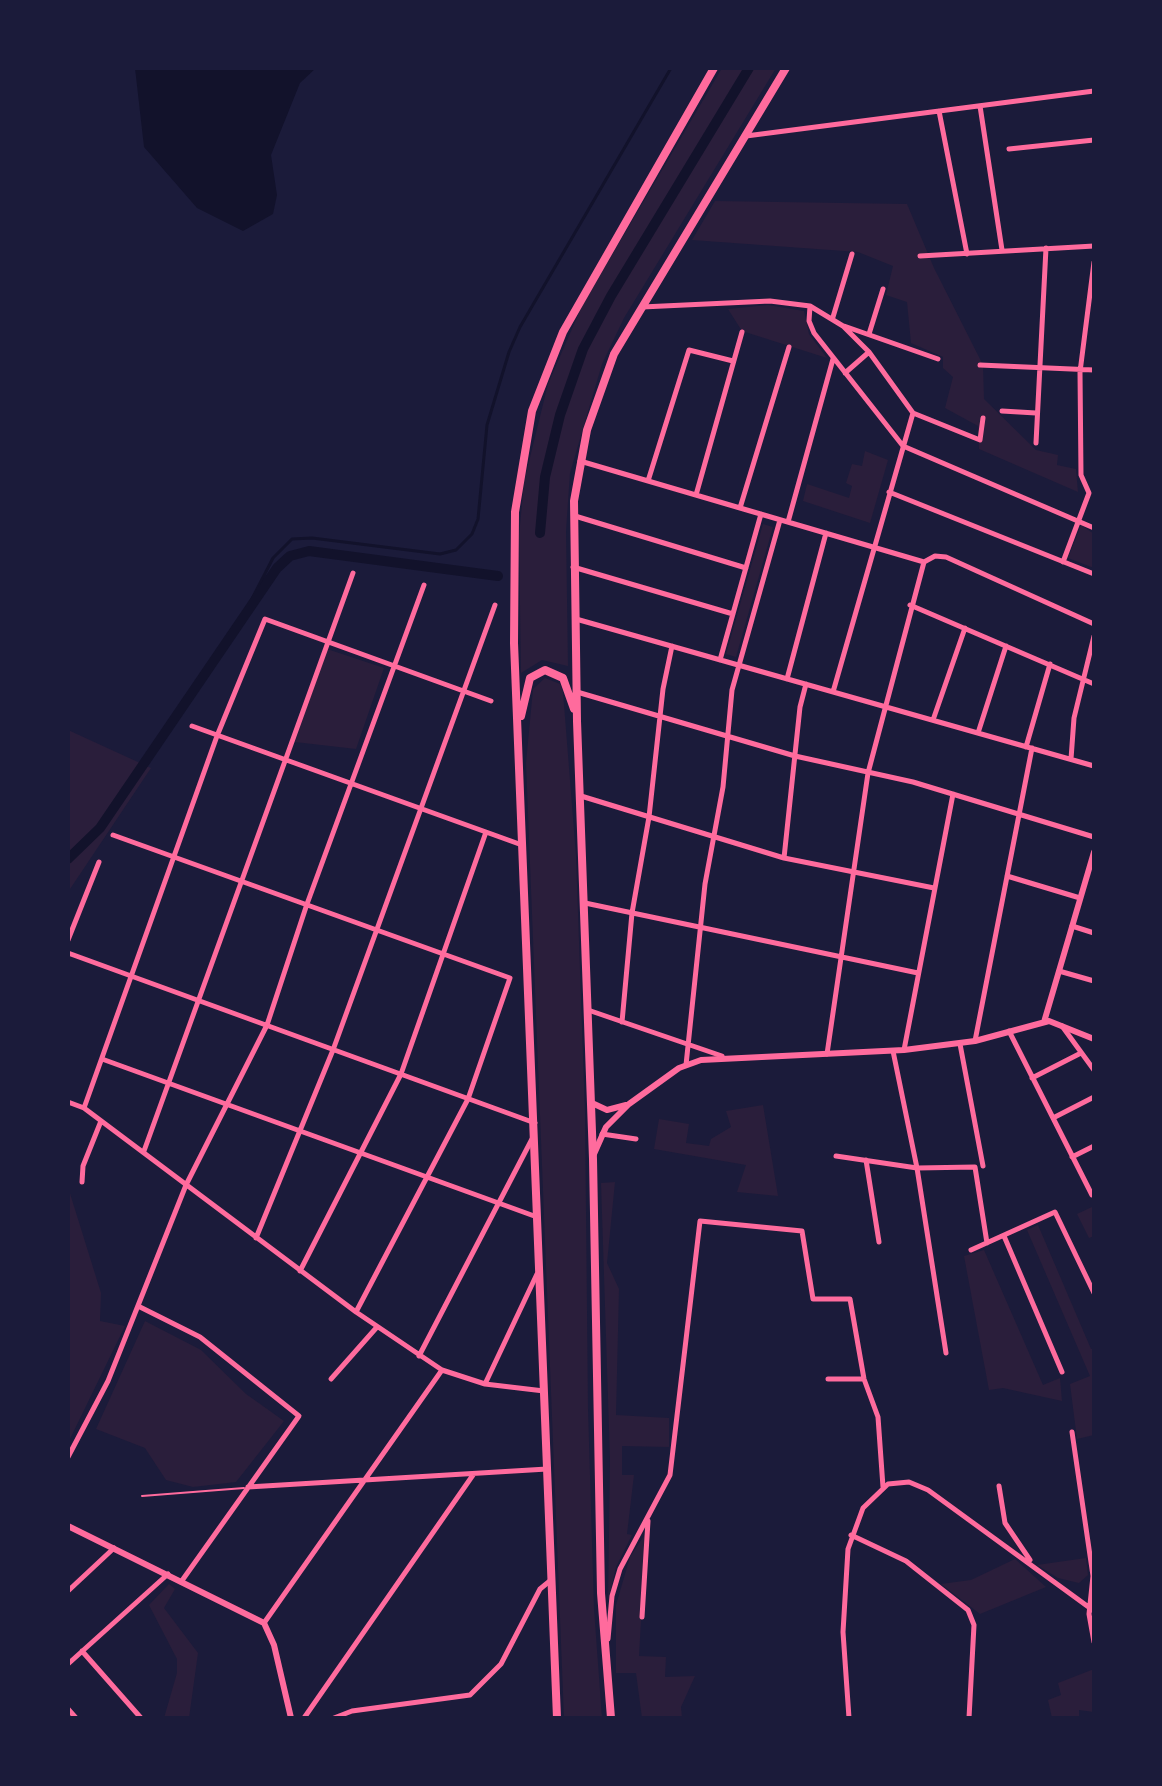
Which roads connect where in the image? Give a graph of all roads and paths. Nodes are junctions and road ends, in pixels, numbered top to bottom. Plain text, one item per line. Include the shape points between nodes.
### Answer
1 (714, 68) edge
2 (786, 68) edge
3 (1094, 91) edge
4 (980, 106) junction
5 (939, 111) junction
6 (745, 136) junction
7 (1094, 140) edge
8 (1009, 149) dead end
9 (1094, 246) edge
10 (1046, 248) junction
11 (1002, 250) junction
12 (852, 254) dead end
13 (967, 254) junction
14 (920, 256) dead end
15 (1094, 262) edge
16 (883, 289) dead end
17 (810, 306) junction
18 (640, 307) junction
19 (833, 317) junction
20 (843, 326) junction
21 (742, 332) dead end
22 (869, 334) junction
23 (789, 347) dead end
24 (869, 352) junction
25 (834, 358) junction
26 (938, 359) dead end
27 (733, 361) junction
28 (980, 365) dead end
29 (1038, 370) junction
30 (1094, 370) edge
31 (1080, 372) junction
32 (845, 373) junction
33 (1002, 411) dead end
34 (913, 413) junction
35 (1036, 413) junction
36 (983, 418) dead end
37 (1036, 443) dead end
38 (903, 446) junction
39 (580, 461) junction
40 (648, 481) junction
41 (889, 492) junction
42 (1091, 494) edge
43 (696, 495) junction
44 (740, 508) junction
45 (761, 514) junction
46 (573, 515) junction
47 (780, 520) junction
48 (1078, 520) junction
49 (788, 522) junction
50 (1094, 528) edge
51 (826, 533) junction
52 (873, 547) junction
53 (924, 562) junction
54 (1063, 562) junction
55 (573, 567) junction
56 (746, 568) junction
57 (353, 573) dead end
58 (1094, 574) edge
59 (424, 585) dead end
60 (495, 605) dead end
61 (910, 605) junction
62 (733, 614) junction
63 (575, 619) junction
64 (1094, 624) edge
65 (965, 628) junction
66 (1094, 636) edge
67 (327, 640) junction
68 (672, 646) junction
69 (1006, 646) junction
70 (720, 660) junction
71 (1050, 664) junction
72 (394, 665) junction
73 (738, 665) junction
74 (1081, 678) junction
75 (787, 679) junction
76 (806, 684) junction
77 (1094, 684) edge
78 (464, 691) junction
79 (577, 692) junction
80 (833, 692) junction
81 (491, 701) dead end
82 (885, 706) junction
83 (663, 717) junction
84 (933, 720) junction
85 (577, 721) junction
86 (192, 726) dead end
87 (978, 733) junction
88 (519, 734) junction
89 (217, 736) junction
90 (729, 737) junction
91 (1029, 748) junction
92 (795, 756) junction
93 (1071, 759) junction
94 (284, 760) junction
95 (1094, 766) edge
96 (868, 773) junction
97 (351, 785) junction
98 (953, 794) junction
99 (581, 796) junction
100 (421, 809) junction
101 (1020, 813) junction
102 (649, 817) junction
103 (486, 832) junction
104 (113, 835) dead end
105 (714, 836) junction
106 (1094, 837) edge
107 (524, 846) junction
108 (1094, 852) edge
109 (174, 856) junction
110 (784, 858) junction
111 (99, 862) dead end
112 (854, 872) junction
113 (1007, 876) junction
114 (241, 881) junction
115 (934, 888) junction
116 (1080, 898) junction
117 (585, 903) junction
118 (307, 904) junction
119 (632, 913) junction
120 (1072, 926) junction
121 (700, 927) junction
122 (377, 929) junction
123 (1094, 933) edge
124 (68, 940) edge
125 (68, 953) edge
126 (443, 954) junction
127 (842, 957) junction
128 (1059, 971) junction
129 (918, 973) junction
130 (131, 976) junction
131 (1094, 981) edge
132 (198, 1000) junction
133 (588, 1010) junction
134 (622, 1022) junction
135 (1044, 1022) junction
136 (1059, 1022) junction
137 (267, 1025) junction
138 (1009, 1031) junction
139 (1094, 1039) edge
140 (975, 1041) junction
141 (960, 1044) junction
142 (688, 1045) junction
143 (333, 1050) junction
144 (904, 1050) junction
145 (893, 1051) junction
146 (1081, 1053) junction
147 (827, 1054) junction
148 (722, 1056) junction
149 (102, 1059) junction
150 (686, 1065) junction
151 (1094, 1070) edge
152 (401, 1074) junction
153 (1032, 1078) junction
154 (168, 1083) junction
155 (1094, 1097) edge
156 (468, 1099) junction
157 (68, 1102) edge
158 (592, 1103) junction
159 (629, 1104) junction
160 (227, 1105) junction
161 (84, 1108) junction
162 (1053, 1118) junction
163 (101, 1121) junction
164 (536, 1127) junction
165 (300, 1131) junction
166 (602, 1134) junction
167 (636, 1139) dead end
168 (1094, 1146) edge
169 (144, 1151) junction
170 (360, 1153) junction
171 (836, 1156) dead end
172 (1072, 1157) junction
173 (593, 1159) junction
174 (866, 1160) junction
175 (983, 1166) dead end
176 (917, 1168) junction
177 (427, 1177) junction
178 (82, 1182) dead end
179 (186, 1185) junction
180 (1092, 1195) dead end
181 (498, 1203) junction
182 (540, 1218) junction
183 (1004, 1236) junction
184 (256, 1238) junction
185 (879, 1242) dead end
186 (987, 1243) junction
187 (971, 1250) dead end
188 (541, 1266) junction
189 (300, 1271) junction
190 (1094, 1293) edge
191 (140, 1307) junction
192 (356, 1312) junction
193 (377, 1327) junction
194 (946, 1353) dead end
195 (419, 1356) junction
196 (442, 1370) junction
197 (1062, 1372) dead end
198 (331, 1379) dead end
199 (828, 1379) dead end
200 (864, 1379) junction
201 (485, 1384) junction
202 (544, 1391) junction
203 (1072, 1432) dead end
204 (68, 1457) edge
205 (547, 1469) junction
206 (474, 1474) junction
207 (363, 1482) junction
208 (999, 1486) dead end
209 (247, 1487) junction
210 (883, 1487) junction
211 (142, 1496) dead end
212 (648, 1520) junction
213 (68, 1526) edge
214 (851, 1535) junction
215 (114, 1547) junction
216 (1093, 1568) edge
217 (1039, 1570) junction
218 (168, 1574) junction
219 (552, 1580) junction
220 (181, 1582) junction
221 (68, 1591) edge
222 (1092, 1610) edge
223 (642, 1617) dead end
224 (264, 1623) junction
225 (1094, 1642) edge
226 (82, 1651) junction
227 (606, 1662) junction
228 (68, 1664) edge
229 (68, 1709) edge
230 (76, 1718) edge
231 (141, 1718) edge
232 (291, 1718) edge
233 (304, 1718) edge
234 (334, 1718) edge
235 (557, 1718) edge
236 (611, 1718) edge
237 (849, 1718) edge
238 (969, 1718) edge

1 - 88 highway via 563,332 539,387 522,455 513,569
2 - 6 highway
3 - 4 street
4 - 5 street
4 - 11 street
5 - 6 street
5 - 13 street
6 - 18 highway
7 - 8 street
9 - 10 street
10 - 11 street
10 - 29 street
11 - 13 street
12 - 19 street
13 - 14 street
15 - 31 street
16 - 22 street
17 - 18 street via 770,301
17 - 19 street
17 - 25 street via 810,328
18 - 39 highway via 606,373
19 - 20 street
20 - 22 street
20 - 24 street
21 - 27 street
22 - 26 street
23 - 44 street
24 - 32 street
24 - 34 street
25 - 32 street
25 - 49 street
27 - 40 street via 691,349
27 - 43 street
28 - 29 street
29 - 31 street
29 - 35 street
30 - 31 street
31 - 42 street via 1081,475
32 - 38 street
33 - 35 street
34 - 36 street via 980,440
34 - 38 street
35 - 37 street
38 - 41 street
38 - 48 street
39 - 40 street
39 - 46 highway
40 - 43 street
41 - 52 street
41 - 54 street
42 - 48 street
43 - 44 street
44 - 45 street
45 - 47 street
45 - 56 street
46 - 55 highway
46 - 56 street
47 - 49 street
47 - 73 street
48 - 50 street
48 - 54 street
49 - 51 street
51 - 52 street
51 - 75 street
52 - 53 street
52 - 80 street
53 - 61 street
53 - 64 street via 935,556 966,563
54 - 58 street
55 - 62 street
55 - 63 highway
56 - 62 street
57 - 67 street
59 - 72 street
60 - 78 street
61 - 65 street
61 - 82 street
62 - 70 street
63 - 68 street
63 - 79 highway
65 - 69 street
65 - 84 street
66 - 74 street
67 - 72 street
67 - 89 street via 265,619
67 - 94 street
68 - 70 street
68 - 83 street
69 - 71 street
69 - 87 street
70 - 73 street
71 - 74 street
71 - 91 street
72 - 78 street
72 - 97 street
73 - 75 street
73 - 90 street
74 - 77 street
74 - 93 street
75 - 76 street
76 - 80 street
76 - 92 street
78 - 81 street
78 - 100 street
79 - 83 street
79 - 85 highway
80 - 82 street
82 - 84 street
82 - 96 street
83 - 90 street
83 - 102 street
84 - 87 street
85 - 88 highway via 563,678 554,671 538,671 525,692
85 - 99 highway
86 - 89 street
87 - 91 street
88 - 107 highway
89 - 94 street
89 - 109 street
90 - 92 street
90 - 105 street
91 - 93 street
91 - 101 street
92 - 96 street
92 - 110 street
93 - 95 street
94 - 97 street
94 - 114 street
96 - 98 street
96 - 112 street
97 - 100 street
97 - 118 street
98 - 101 street
98 - 115 street
99 - 102 street
99 - 117 highway
100 - 103 street
100 - 122 street
101 - 106 street
101 - 113 street
102 - 105 street
102 - 119 street
103 - 107 street
103 - 126 street
104 - 109 street
105 - 110 street
105 - 121 street
107 - 164 highway
108 - 116 street
109 - 114 street
109 - 130 street
110 - 112 street
111 - 124 street
112 - 115 street
112 - 127 street
113 - 116 street
113 - 140 street
114 - 118 street
114 - 132 street
115 - 129 street
116 - 120 street
117 - 119 street
117 - 133 highway
118 - 122 street
118 - 137 street
119 - 121 street
119 - 134 street
120 - 123 street
120 - 128 street
121 - 127 street
121 - 142 street
122 - 126 street
122 - 143 street
125 - 130 street
126 - 152 street
126 - 156 street via 510,978
127 - 129 street
127 - 147 street
128 - 131 street
128 - 135 street
129 - 144 street
130 - 132 street
130 - 149 street
132 - 137 street
132 - 154 street
133 - 134 street
133 - 158 highway
134 - 142 street
135 - 136 street
135 - 138 street
136 - 139 street
136 - 146 street
137 - 143 street
137 - 160 street
138 - 140 street
138 - 153 street
140 - 141 street
141 - 144 street
141 - 175 street
142 - 148 street
142 - 150 street
143 - 152 street
143 - 165 street
144 - 145 street
145 - 147 street
145 - 176 street
146 - 151 street
146 - 153 street
147 - 148 street
148 - 150 street
149 - 154 street
149 - 161 street
150 - 159 street
152 - 156 street
152 - 170 street
153 - 162 street
154 - 160 street
154 - 169 street
155 - 162 street
156 - 164 street
156 - 177 street
157 - 161 street
158 - 159 street via 607,1110
158 - 173 highway
159 - 166 street
160 - 165 street
160 - 179 street
161 - 163 street
162 - 172 street
163 - 169 street
163 - 178 street
164 - 181 street
164 - 182 highway
165 - 170 street
165 - 184 street
166 - 167 street
166 - 173 street
168 - 172 street
169 - 179 street
170 - 177 street
170 - 189 street
171 - 174 street
172 - 180 street
173 - 227 highway via 593,1320
174 - 176 street
174 - 185 street
176 - 186 street via 975,1167
176 - 194 street
177 - 181 street
177 - 192 street
179 - 184 street
179 - 191 street
181 - 182 street
181 - 195 street
182 - 188 highway
183 - 186 street
183 - 190 street via 1055,1212
183 - 197 street
184 - 189 street
186 - 187 street
188 - 201 street
188 - 202 highway
189 - 192 street
191 - 204 street
191 - 209 street via 200,1337 299,1416
192 - 193 street
193 - 195 street
193 - 198 street
195 - 196 street
196 - 201 street
196 - 207 street
199 - 200 street
200 - 210 street via 878,1417
200 - 212 street via 850,1299 813,1299 802,1231 700,1221 674,1454
201 - 202 street
202 - 205 highway
203 - 216 street
205 - 206 street
205 - 219 highway
206 - 207 street
206 - 233 street
207 - 209 street
207 - 224 street
208 - 217 street via 1009,1533
209 - 211 lane
209 - 220 street
210 - 214 street via 863,1508
210 - 217 street via 902,1482 922,1487
212 - 223 street
212 - 227 street via 617,1577
213 - 215 street
214 - 237 street via 843,1632
214 - 238 street via 906,1561 972,1617
215 - 218 street
215 - 221 street
216 - 222 street
217 - 222 street
218 - 220 street
218 - 226 street
219 - 234 street via 540,1589 501,1664 470,1695
219 - 235 highway
220 - 224 street
222 - 225 street
224 - 232 street
226 - 228 street
226 - 231 street
227 - 236 highway
229 - 230 street

